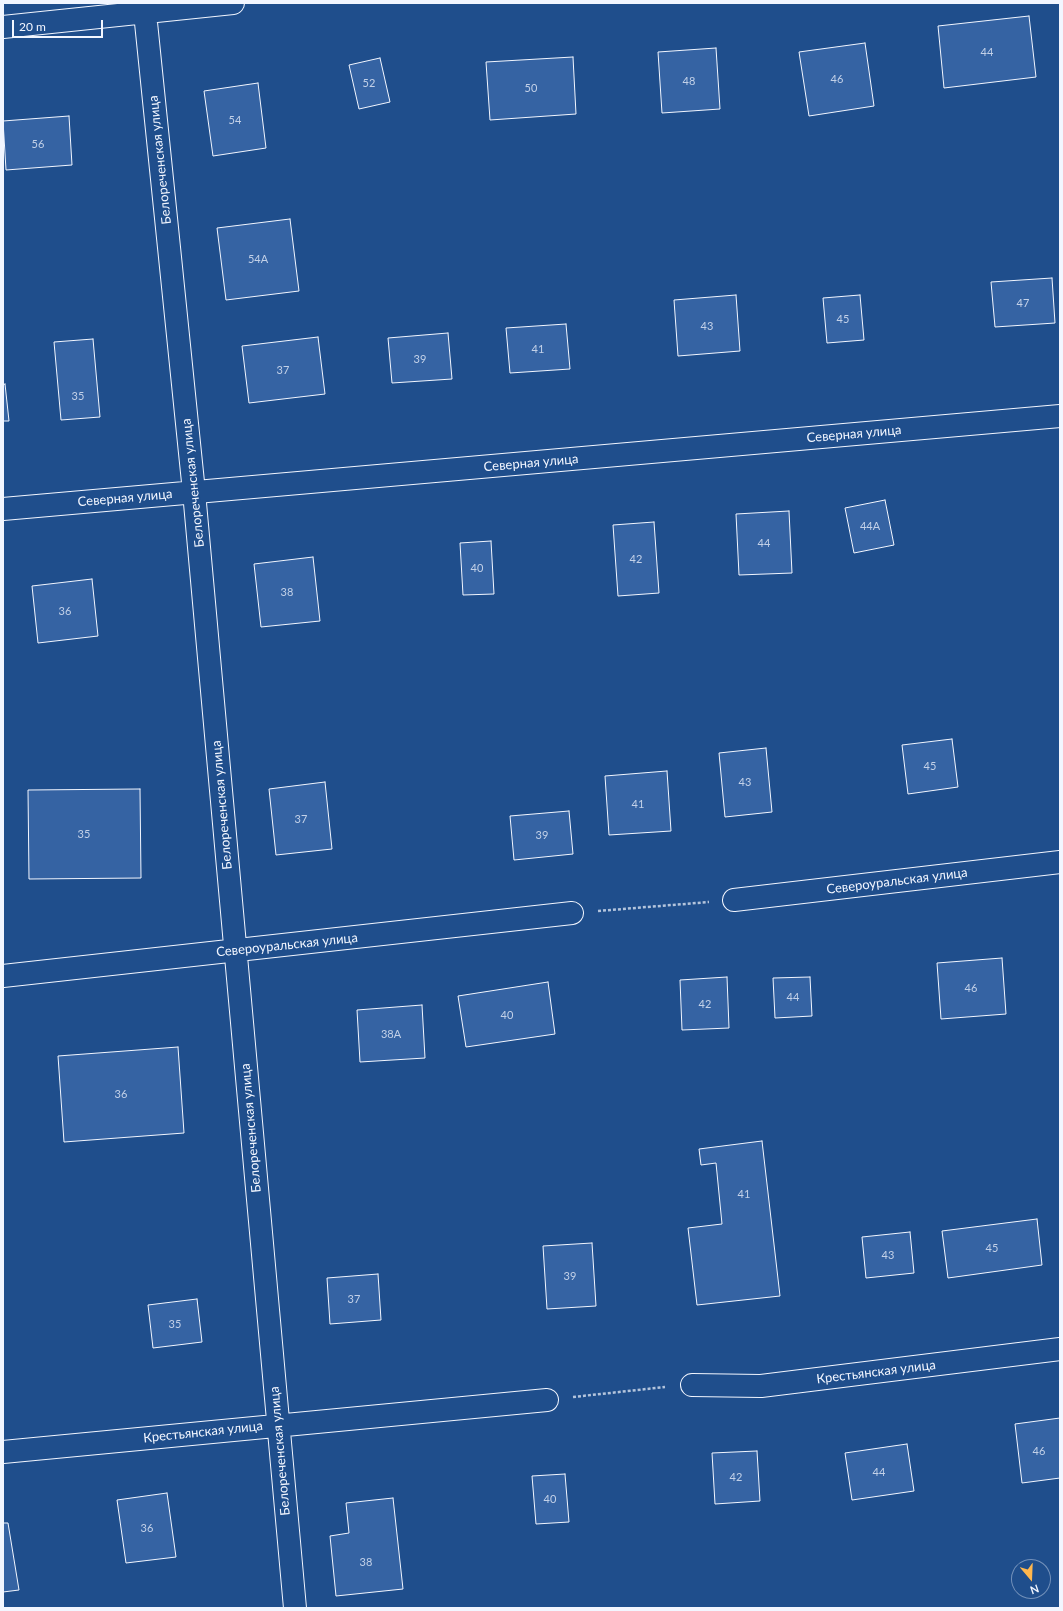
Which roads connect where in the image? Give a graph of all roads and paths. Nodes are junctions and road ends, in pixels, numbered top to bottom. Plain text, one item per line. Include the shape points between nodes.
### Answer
1 (234, 3) edge
2 (144, 8) edge
3 (3, 27) edge
4 (1060, 416) edge
5 (194, 492) junction
6 (3, 509) edge
7 (1060, 862) edge
8 (734, 900) joint
9 (572, 914) joint
10 (235, 951) junction
11 (3, 976) edge
12 (1060, 1349) edge
13 (692, 1385) joint
14 (547, 1400) joint
15 (278, 1425) junction
16 (3, 1452) edge
17 (295, 1608) edge

1 - 2 street
2 - 3 street
2 - 5 street, Белореченская улица
4 - 5 street, Северная улица
5 - 6 street, Северная улица
5 - 10 street, Белореченская улица
7 - 8 street, Североуральская улица
8 - 9 path
9 - 10 street, Североуральская улица
10 - 11 street, Североуральская улица
10 - 15 street, Белореченская улица
12 - 13 street, Крестьянская улица via 761,1386
13 - 14 path
14 - 15 street, Крестьянская улица
15 - 16 street, Крестьянская улица
15 - 17 street, Белореченская улица

